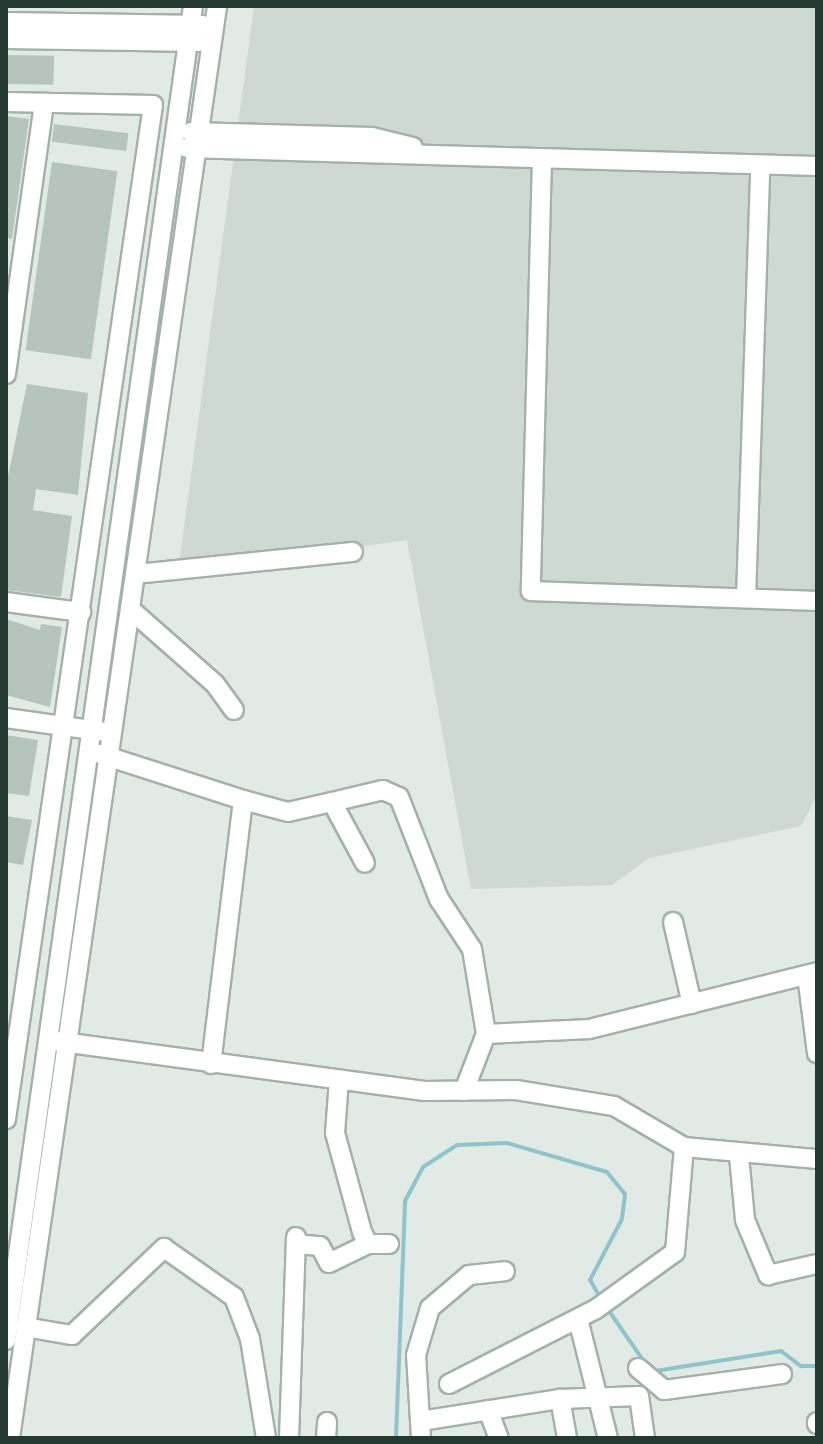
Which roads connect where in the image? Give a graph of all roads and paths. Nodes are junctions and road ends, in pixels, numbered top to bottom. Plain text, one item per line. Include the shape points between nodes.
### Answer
1 (217, 6) edge
2 (6, 22) edge
3 (192, 24) edge
4 (215, 34) junction
5 (6, 39) edge
6 (6, 102) edge
7 (44, 103) junction
8 (177, 139) junction
9 (200, 140) junction
10 (542, 159) junction
11 (760, 165) junction
12 (817, 166) edge
13 (11, 309) edge
14 (6, 374) edge
15 (353, 552) dead end
16 (136, 574) junction
17 (746, 598) junction
18 (817, 601) edge
19 (6, 602) edge
20 (130, 609) junction
21 (81, 612) junction
22 (234, 710) dead end
23 (6, 718) edge
24 (65, 727) junction
25 (92, 731) junction
26 (111, 733) junction
27 (89, 751) junction
28 (109, 756) junction
29 (243, 800) junction
30 (332, 802) junction
31 (365, 863) dead end
32 (673, 922) dead end
33 (812, 974) edge
34 (692, 1004) junction
35 (486, 1034) junction
36 (56, 1042) junction
37 (817, 1053) edge
38 (211, 1064) junction
39 (339, 1080) junction
40 (464, 1091) junction
41 (6, 1119) edge
42 (684, 1147) junction
43 (739, 1156) junction
44 (817, 1159) edge
45 (368, 1244) junction
46 (389, 1244) dead end
47 (817, 1264) edge
48 (505, 1271) dead end
49 (578, 1319) junction
50 (25, 1327) junction
51 (6, 1340) edge
52 (638, 1368) dead end
53 (782, 1374) dead end
54 (449, 1384) dead end
55 (657, 1388) junction
56 (639, 1396) junction
57 (560, 1399) junction
58 (600, 1400) junction
59 (488, 1410) junction
60 (421, 1429) edge
61 (10, 1438) edge
62 (266, 1438) edge
63 (289, 1438) edge
64 (499, 1438) edge
65 (567, 1438) edge
66 (608, 1438) edge
67 (645, 1438) edge

1 - 4 street
2 - 3 street
3 - 4 street
3 - 5 street
3 - 8 street
4 - 9 street
6 - 7 street
7 - 13 street
7 - 21 street via 153,105
8 - 9 street
8 - 25 street
9 - 10 street via 372,137 450,156
9 - 16 street
10 - 11 street
10 - 17 street via 531,591
11 - 12 street
11 - 17 street
13 - 14 street
15 - 16 street
16 - 20 street
17 - 18 street
19 - 21 street
20 - 22 street via 215,684
20 - 26 street
21 - 24 street
23 - 24 street
24 - 25 street
24 - 41 street
25 - 26 street
25 - 27 street
26 - 28 street
27 - 28 street
27 - 36 street
28 - 29 street
28 - 36 street
29 - 30 street via 288,812
29 - 38 street
30 - 31 street
30 - 35 street via 383,790 399,797 439,899 472,949
32 - 34 street
33 - 34 street
33 - 37 street
34 - 35 street via 589,1029
35 - 40 street
36 - 38 street
36 - 50 street
36 - 51 street
38 - 39 street
39 - 40 street
39 - 45 street via 335,1133
40 - 42 street via 516,1090 614,1106
42 - 43 street
42 - 49 street via 675,1252
43 - 44 street
43 - 47 street via 745,1220 768,1275
45 - 46 street
45 - 63 street via 329,1263 320,1246 296,1240
48 - 60 street via 469,1275 430,1308 416,1355
49 - 54 street
49 - 58 street
50 - 61 street
50 - 62 street via 72,1335 164,1248 234,1297 250,1339
52 - 55 street
53 - 55 street
55 - 56 street
56 - 58 street
56 - 67 street
57 - 58 street
57 - 59 street
57 - 65 street
58 - 66 street
59 - 60 street
59 - 64 street

